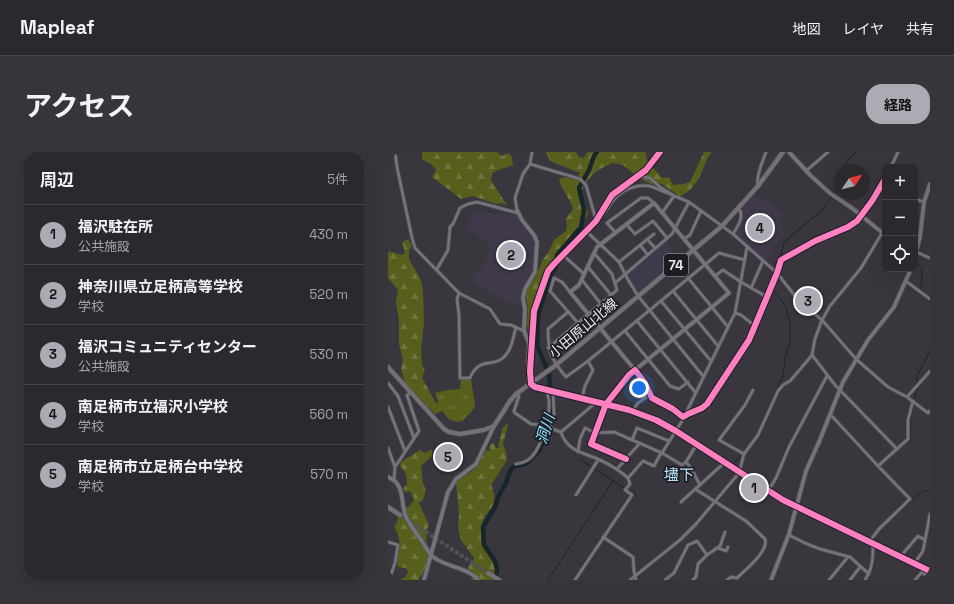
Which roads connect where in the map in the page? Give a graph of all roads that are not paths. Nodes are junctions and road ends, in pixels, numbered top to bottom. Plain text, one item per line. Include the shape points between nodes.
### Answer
1 (395, 152) edge
2 (532, 152) edge
3 (660, 152) edge
4 (766, 152) edge
5 (783, 152) edge
6 (789, 152) edge
7 (828, 152) edge
8 (898, 152) edge
9 (530, 164) junction
10 (893, 164) edge
11 (806, 171) junction
12 (639, 176) junction
13 (882, 184) edge
14 (930, 184) edge
15 (758, 186) junction
16 (674, 196) junction
17 (918, 200) edge
18 (689, 202) junction
19 (924, 202) junction
20 (654, 203) junction
21 (739, 209) junction
22 (701, 211) junction
23 (517, 212) junction
24 (662, 213) junction
25 (599, 217) junction
26 (861, 217) junction
27 (596, 221) junction
28 (626, 223) junction
29 (722, 226) junction
30 (675, 228) junction
31 (585, 230) junction
32 (615, 232) junction
33 (882, 233) edge
34 (654, 234) dead end
35 (733, 234) junction
36 (882, 236) edge
37 (918, 236) edge
38 (667, 238) junction
39 (647, 239) junction
40 (684, 239) junction
41 (601, 244) junction
42 (640, 245) junction
43 (747, 247) junction
44 (655, 248) junction
45 (693, 251) junction
46 (594, 252) junction
47 (648, 254) junction
48 (918, 254) edge
49 (562, 255) junction
50 (930, 258) edge
51 (744, 260) junction
52 (763, 261) junction
53 (619, 262) junction
54 (704, 265) junction
55 (587, 267) junction
56 (437, 269) junction
57 (911, 272) edge
58 (777, 273) junction
59 (584, 274) junction
60 (625, 274) junction
61 (715, 277) junction
62 (688, 278) junction
63 (582, 280) junction
64 (741, 282) junction
65 (907, 282) junction
66 (615, 283) junction
67 (751, 288) junction
68 (673, 291) junction
69 (570, 292) junction
70 (459, 293) junction
71 (612, 295) junction
72 (638, 296) junction
73 (767, 297) junction
74 (930, 299) edge
75 (661, 301) junction
76 (601, 304) junction
77 (712, 307) junction
78 (649, 311) junction
79 (568, 312) junction
80 (735, 313) junction
81 (589, 314) junction
82 (637, 320) junction
83 (696, 320) junction
84 (822, 320) junction
85 (578, 323) junction
86 (756, 326) junction
87 (516, 327) junction
88 (728, 327) junction
89 (600, 328) junction
90 (625, 330) junction
91 (684, 330) junction
92 (524, 331) junction
93 (673, 340) junction
94 (611, 342) junction
95 (718, 347) junction
96 (548, 348) junction
97 (661, 350) junction
98 (812, 355) junction
99 (648, 359) junction
100 (856, 359) junction
101 (588, 361) junction
102 (711, 361) junction
103 (555, 365) junction
104 (388, 368) edge
105 (635, 370) junction
106 (530, 371) junction
107 (930, 371) edge
108 (703, 376) junction
109 (827, 376) junction
110 (688, 382) junction
111 (388, 383) edge
112 (531, 384) junction
113 (392, 389) junction
114 (388, 390) edge
115 (547, 390) junction
116 (753, 390) dead end
117 (839, 390) junction
118 (553, 392) junction
119 (695, 392) junction
120 (410, 393) junction
121 (516, 394) junction
122 (650, 394) junction
123 (907, 397) junction
124 (582, 398) junction
125 (913, 401) junction
126 (594, 402) junction
127 (606, 404) junction
128 (388, 407) edge
129 (930, 410) edge
130 (633, 411) junction
131 (830, 414) junction
132 (684, 417) junction
133 (494, 426) junction
134 (546, 427) junction
135 (550, 428) junction
136 (676, 431) junction
137 (561, 432) junction
138 (595, 433) junction
139 (414, 438) junction
140 (632, 440) junction
141 (669, 442) junction
142 (640, 443) junction
143 (697, 444) junction
144 (388, 448) edge
145 (897, 449) junction
146 (405, 451) junction
147 (578, 452) junction
148 (662, 453) junction
149 (743, 454) junction
150 (626, 459) junction
151 (598, 460) junction
152 (686, 462) junction
153 (724, 463) junction
154 (516, 464) dead end
155 (878, 466) junction
156 (395, 467) junction
157 (617, 469) junction
158 (739, 473) junction
159 (391, 478) edge
160 (628, 478) junction
161 (700, 485) junction
162 (695, 489) junction
163 (768, 491) junction
164 (576, 495) dead end
165 (681, 502) dead end
166 (716, 502) junction
167 (796, 507) junction
168 (388, 508) edge
169 (930, 514) edge
170 (400, 515) tunnel mouth
171 (725, 532) dead end
172 (788, 534) junction
173 (604, 537) junction
174 (925, 540) junction
175 (388, 542) edge
176 (871, 543) junction
177 (728, 547) dead end
178 (718, 548) junction
179 (707, 555) junction
180 (432, 556) junction
181 (848, 557) junction
182 (900, 557) junction
183 (914, 564) junction
184 (860, 567) junction
185 (923, 570) junction
186 (930, 571) edge
187 (488, 573) tunnel mouth
188 (869, 574) junction
189 (635, 576) junction
190 (389, 580) edge
191 (424, 580) edge
192 (478, 580) edge
193 (499, 580) edge
194 (575, 580) edge
195 (630, 580) edge
196 (636, 580) edge
197 (665, 580) edge
198 (694, 580) edge
199 (726, 580) edge
200 (771, 580) edge
201 (829, 580) edge
202 (850, 580) edge
203 (865, 580) edge
204 (915, 580) edge
205 (930, 580) edge

1 - 56 street via 414,245
2 - 9 street
3 - 12 street via 649,168
4 - 15 street
5 - 15 main road, 小田原山北線 / 74
6 - 11 street
7 - 11 street
8 - 10 street
9 - 23 street via 519,183 515,198
9 - 27 street via 584,182
11 - 26 street
12 - 16 street via 650,178
12 - 25 street via 615,191
13 - 26 street
14 - 19 street
15 - 21 main road, 小田原山北線 / 74
16 - 18 street
16 - 24 street
16 - 25 street via 650,186 638,186 621,193 605,214
17 - 19 street
18 - 22 street
18 - 30 street
19 - 37 street
20 - 24 street
20 - 28 street
20 - 32 street via 648,198 640,198 607,223
21 - 29 main road, 小田原山北線 / 74
21 - 35 street via 742,216
22 - 29 street
22 - 40 street via 690,234
23 - 56 street via 477,202 460,208 450,227 448,250
23 - 92 street via 538,242 535,272 524,294
24 - 30 street
25 - 27 street
26 - 33 street
26 - 58 street via 853,224 782,259
27 - 31 street
28 - 32 street
28 - 38 street via 635,234 653,221
29 - 35 street
29 - 45 main road, 小田原山北線 / 74
30 - 38 street
30 - 40 street
31 - 41 street
31 - 49 street
32 - 41 street
34 - 39 street
35 - 43 street
36 - 84 street
38 - 44 street
39 - 42 street
39 - 44 street
40 - 45 street
41 - 46 street
41 - 53 street
42 - 47 street
42 - 53 street
43 - 51 street
43 - 52 street
44 - 47 street
45 - 54 street
45 - 72 main road, 小田原山北線 / 74
46 - 55 street
46 - 66 street via 612,274
47 - 60 street
48 - 50 street
49 - 59 street
49 - 106 street via 548,271 535,308
51 - 54 street via 719,253
51 - 64 street
52 - 58 street
52 - 67 street
53 - 60 street
54 - 61 street
54 - 62 street
55 - 59 street
55 - 71 street
56 - 70 street
57 - 65 street
58 - 73 street
58 - 84 street via 799,301
59 - 63 street
60 - 66 street
60 - 72 street
61 - 64 street via 723,270
61 - 77 street via 729,293
62 - 68 street
62 - 77 street
63 - 69 street via 580,285
63 - 76 street
64 - 67 street
64 - 80 street
65 - 74 street
65 - 100 street via 894,307
66 - 71 street via 618,290
67 - 73 street
68 - 75 street
68 - 83 street
69 - 79 street via 562,282 554,278 550,291
69 - 81 street
70 - 87 street via 490,309 500,324
70 - 87 street via 457,299 460,378 470,378 481,365 501,360 513,342
71 - 76 street
72 - 78 street
72 - 89 main road, 小田原山北線 / 74
73 - 86 street
75 - 78 street
75 - 91 street
76 - 81 street
77 - 83 street
77 - 88 street
78 - 82 street
78 - 93 street
79 - 85 street
79 - 96 street via 548,329
80 - 86 street
80 - 88 street
81 - 85 street
81 - 89 street
82 - 90 street
82 - 97 street
83 - 91 street
83 - 95 street
84 - 98 street
84 - 100 street
85 - 96 street
86 - 132 street via 707,404
87 - 92 street
88 - 95 street
89 - 94 street
89 - 103 main road, 小田原山北線 / 74
90 - 94 street
90 - 99 street
91 - 93 street
91 - 102 street
92 - 106 street via 529,343
93 - 97 street
93 - 108 street
94 - 101 street
94 - 105 street
95 - 102 street
96 - 103 street
97 - 99 street
97 - 110 street
98 - 109 street
98 - 149 street via 778,391 758,435
99 - 105 street
99 - 110 street via 670,386 678,390
100 - 117 street
100 - 123 street via 888,387
101 - 103 street via 566,377
101 - 124 street via 593,370
102 - 108 street
103 - 112 main road, 小田原山北線 / 74
104 - 120 main road
105 - 122 street
105 - 127 street
106 - 112 street
107 - 123 street
108 - 119 street
109 - 117 street
109 - 163 street
110 - 119 street
111 - 113 street
112 - 115 street
112 - 121 main road, 小田原山北線 / 74
113 - 114 street
113 - 139 street via 398,396
115 - 118 street
115 - 134 street via 549,408
116 - 149 street via 746,405 719,440
117 - 131 street
117 - 145 street
118 - 124 street
118 - 135 street via 554,414
119 - 132 street
120 - 133 main road via 439,425 449,432 460,434
120 - 139 street via 407,395 418,430
121 - 133 main road, 小田原山北線 / 74
121 - 134 street via 519,396 514,413 531,424
122 - 130 street via 637,404
122 - 132 street via 652,398
123 - 125 street
124 - 126 street
125 - 129 street via 928,413
125 - 145 street via 908,420 908,438
126 - 127 street
126 - 137 street
127 - 130 street
127 - 138 street
128 - 146 street
130 - 136 street
131 - 155 street
131 - 167 street via 806,471
132 - 136 street
133 - 180 street via 476,464 456,478 448,492
134 - 135 street
134 - 154 street via 536,452 528,460
135 - 137 street
136 - 141 street
136 - 143 street
137 - 147 street via 567,443
138 - 140 street via 614,432
138 - 147 street via 585,428
138 - 150 street via 591,444
139 - 146 street
140 - 141 street via 637,428
140 - 142 street
141 - 148 street
142 - 148 street
142 - 150 street
143 - 152 street
143 - 153 street
144 - 156 street
145 - 155 street
146 - 156 street
147 - 151 street
148 - 152 street via 682,466
148 - 160 street via 654,466 643,461
149 - 158 street
150 - 157 street
151 - 157 street
151 - 164 street
152 - 161 street
153 - 158 street
153 - 161 street
155 - 176 street via 910,499 879,529
156 - 159 street
157 - 160 street
158 - 163 street
158 - 166 street
159 - 180 street via 401,491 406,517
160 - 173 street via 630,484 625,490 632,495
161 - 162 street
162 - 165 street
162 - 166 street
163 - 167 street
166 - 189 street via 680,540
166 - 199 street via 746,521 766,542 763,550 737,578
167 - 172 street
167 - 176 street
168 - 170 main road
169 - 174 street
171 - 178 street
172 - 181 street via 815,548
172 - 200 street
173 - 189 street via 633,557
173 - 194 street
174 - 182 street via 918,536
174 - 183 street via 924,551
175 - 190 street via 398,545
176 - 182 street
176 - 188 street via 873,563
177 - 178 street via 726,551
178 - 179 street
179 - 197 street via 697,541 688,545 674,573
179 - 198 street via 698,564
180 - 191 street
180 - 192 street via 447,565 472,574
181 - 184 street
181 - 201 street
182 - 183 street
183 - 185 street
184 - 188 street
184 - 202 street
185 - 186 street
185 - 204 street
185 - 205 street
187 - 193 main road
188 - 203 street
189 - 195 street
189 - 196 street

